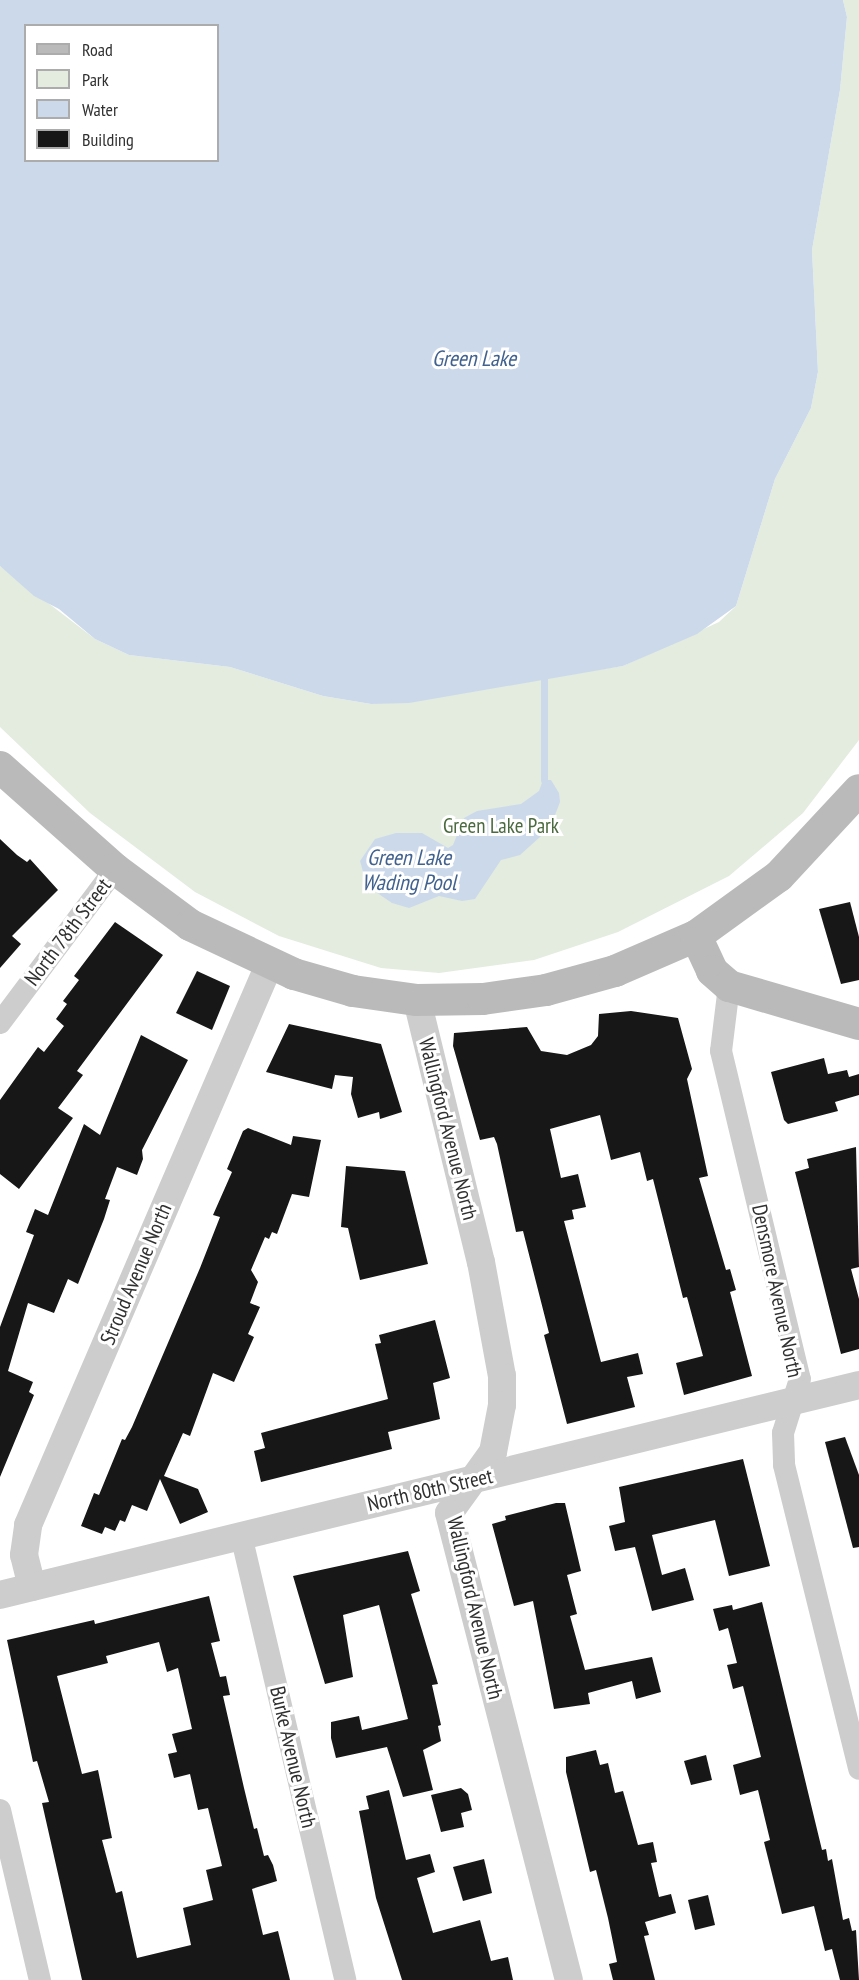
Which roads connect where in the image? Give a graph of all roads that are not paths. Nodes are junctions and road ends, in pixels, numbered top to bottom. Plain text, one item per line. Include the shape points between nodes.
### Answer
1 (0, 766) edge
2 (859, 790) edge
3 (115, 869) junction
4 (696, 936) junction
5 (269, 965) junction
6 (729, 986) junction
7 (417, 1000) junction
8 (0, 1023) edge
9 (859, 1024) edge
10 (859, 1385) edge
11 (794, 1401) junction
12 (472, 1481) junction
13 (240, 1535) junction
14 (32, 1587) junction
15 (0, 1594) edge
16 (859, 1769) edge
17 (0, 1810) edge
18 (40, 1980) edge
19 (345, 1980) edge
20 (569, 1980) edge

1 - 3 main road
2 - 4 main road via 779,876
3 - 5 main road via 190,925
3 - 8 street, North 78th Street
4 - 6 main road via 712,971
4 - 7 main road via 615,970 546,990 483,999
5 - 7 main road via 353,991
5 - 14 street, Stroud Avenue North via 28,1525 24,1555
6 - 9 main road
6 - 11 street, Densmore Avenue North via 721,1051 801,1379
7 - 12 street, Wallingford Avenue North via 500,1350 502,1405 493,1452
10 - 11 street, North 80th Street
11 - 12 street, North 80th Street
11 - 16 street, Densmore Avenue North via 783,1433 784,1465
12 - 13 street, North 80th Street
12 - 20 street, Wallingford Avenue North via 449,1513
13 - 14 street, North 80th Street
13 - 19 street, Burke Avenue North
14 - 15 street, North 80th Street
17 - 18 street

